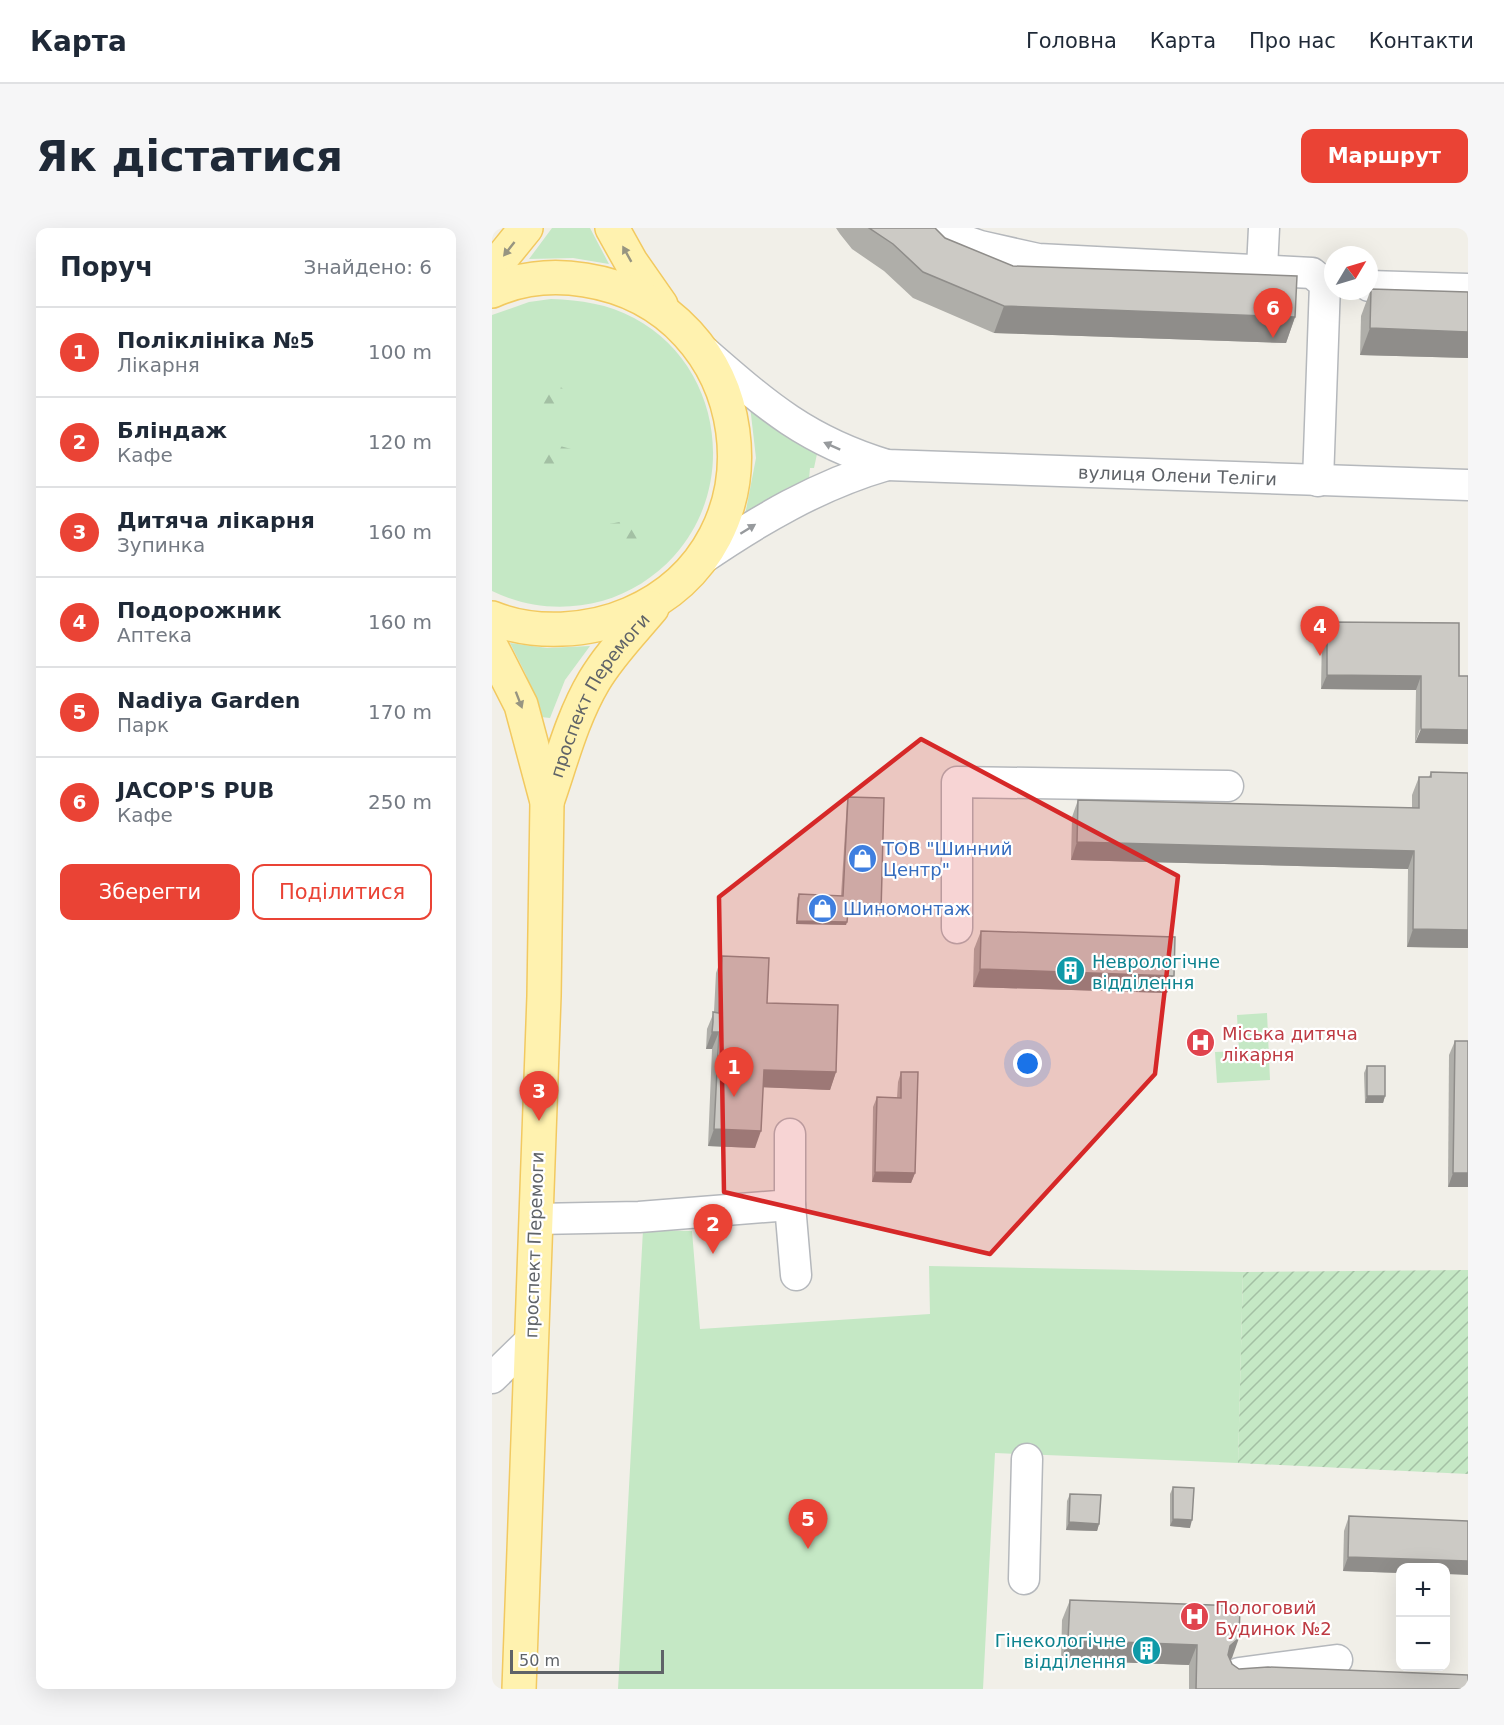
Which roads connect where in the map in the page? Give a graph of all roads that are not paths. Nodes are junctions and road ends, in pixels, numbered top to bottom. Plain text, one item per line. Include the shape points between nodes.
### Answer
1 (526, 228) edge
2 (612, 228) edge
3 (940, 228) edge
4 (1264, 228) edge
5 (1262, 269) junction
6 (492, 270) edge
7 (1324, 281) edge
8 (1378, 286) edge
9 (1468, 289) edge
10 (492, 291) edge
11 (1328, 300) edge
12 (667, 314) junction
13 (702, 350) junction
14 (887, 465) junction
15 (1318, 481) junction
16 (1468, 485) edge
17 (699, 561) junction
18 (663, 596) junction
19 (492, 618) edge
20 (492, 648) edge
21 (1228, 786) dead end
22 (547, 802) junction
23 (957, 928) dead end
24 (790, 1134) dead end
25 (790, 1204) junction
26 (536, 1219) junction
27 (796, 1275) dead end
28 (530, 1341) junction
29 (492, 1378) edge
30 (1027, 1459) dead end
31 (1024, 1579) dead end
32 (1337, 1660) dead end
33 (1238, 1673) edge
34 (519, 1689) edge

1 -> 6 main road
12 -> 2 main road
3 - 5 street via 980,246 1038,259
4 - 5 street
5 - 7 street via 1312,273
8 - 9 street
10 - 12 main road via 525,281 575,278 624,290
11 - 15 street
12 - 13 main road
14 -> 13 street, вулиця Олени Теліги via 844,451 796,426
13 - 17 main road via 726,394 736,443 726,509
14 - 15 street, вулиця Олени Теліги
17 -> 14 street, вулиця Олени Теліги via 799,499
15 - 16 street, вулиця Олени Теліги
17 - 18 main road
18 - 19 main road via 642,609 595,626 545,628
18 - 22 main road, проспект Перемоги via 593,682
20 -> 22 main road, проспект Перемоги via 521,705
21 - 23 street via 957,782
22 - 26 main road, проспект Перемоги
24 - 25 street
25 - 26 street via 639,1217
25 - 27 street
26 - 28 main road, проспект Перемоги
28 - 29 street
28 - 34 main road, проспект Перемоги
30 - 31 street
32 - 33 street

